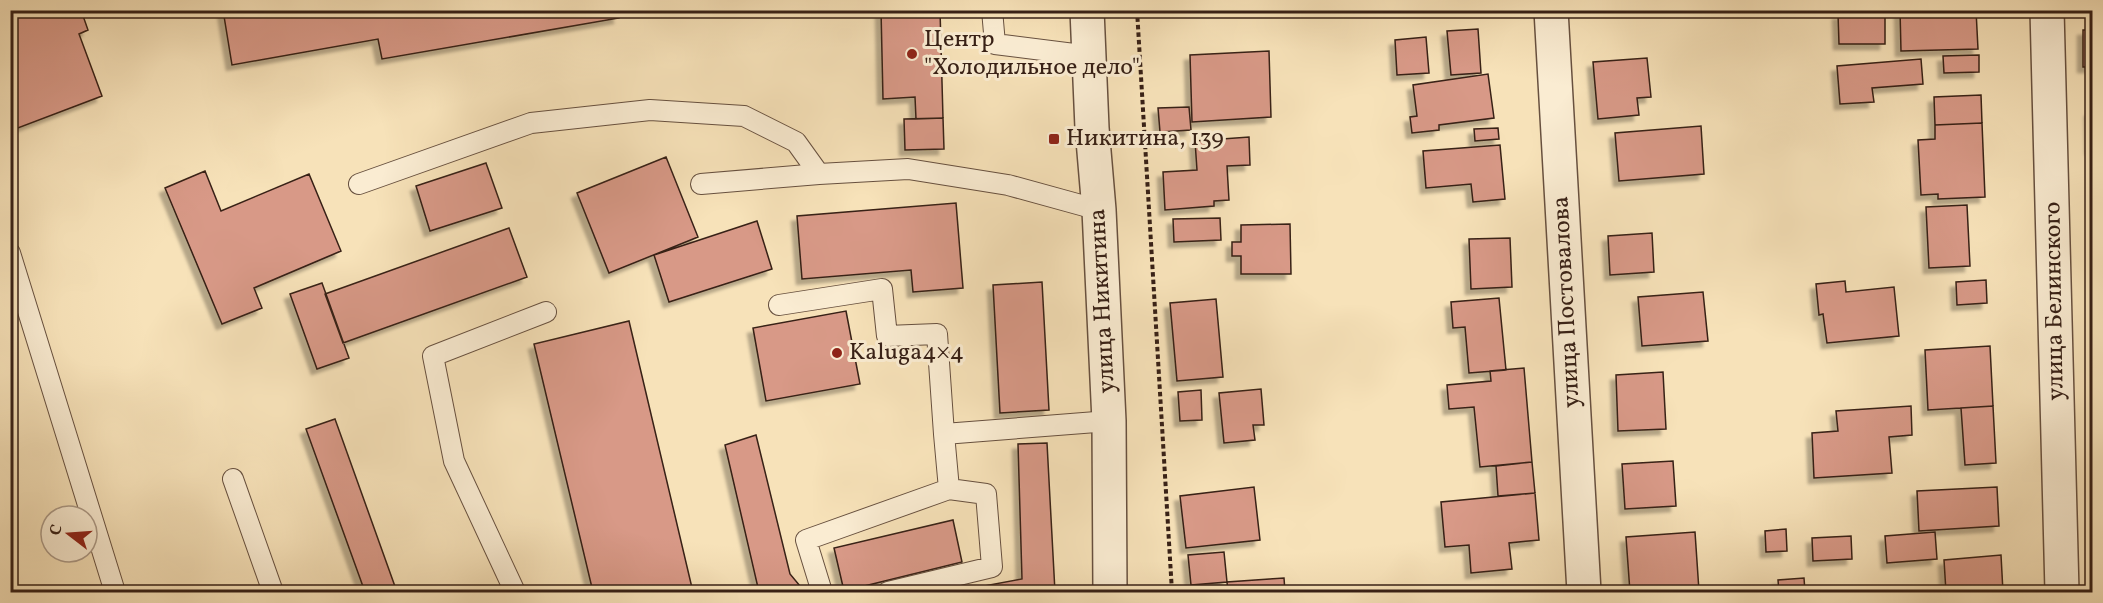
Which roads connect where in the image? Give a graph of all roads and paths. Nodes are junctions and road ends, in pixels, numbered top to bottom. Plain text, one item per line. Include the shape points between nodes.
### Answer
1 (993, 10) edge
2 (1087, 10) edge
3 (1137, 10) edge
4 (1551, 10) edge
5 (2048, 10) edge
6 (1090, 56) junction
7 (819, 174) junction
8 (358, 184) dead end
9 (701, 184) dead end
10 (1099, 210) junction
11 (10, 253) edge
12 (778, 304) dead end
13 (546, 312) dead end
14 (1109, 421) junction
15 (944, 434) junction
16 (233, 479) dead end
17 (949, 489) junction
18 (115, 592) edge
19 (273, 592) edge
20 (515, 592) edge
21 (822, 592) edge
22 (888, 592) edge
23 (1110, 592) edge
24 (1172, 592) edge
25 (1584, 592) edge
26 (2062, 592) edge

1 - 6 lane via 995,44
2 - 6 street, улица Никитина
3 - 24 path
4 - 25 street, улица Постовалова
5 - 26 street, улица Белинского
6 - 10 street, улица Никитина
7 - 8 lane via 796,142 744,116 650,110 531,123
7 - 9 lane
7 - 10 lane via 908,169 1008,185
10 - 14 street, улица Никитина
11 - 18 lane
12 - 15 lane via 882,289 887,336 937,333
13 - 20 lane via 433,356 454,461
14 - 15 lane
14 - 23 street, улица Никитина
15 - 17 lane
16 - 19 lane
17 - 21 lane via 806,540
17 - 22 lane via 986,494 992,567

